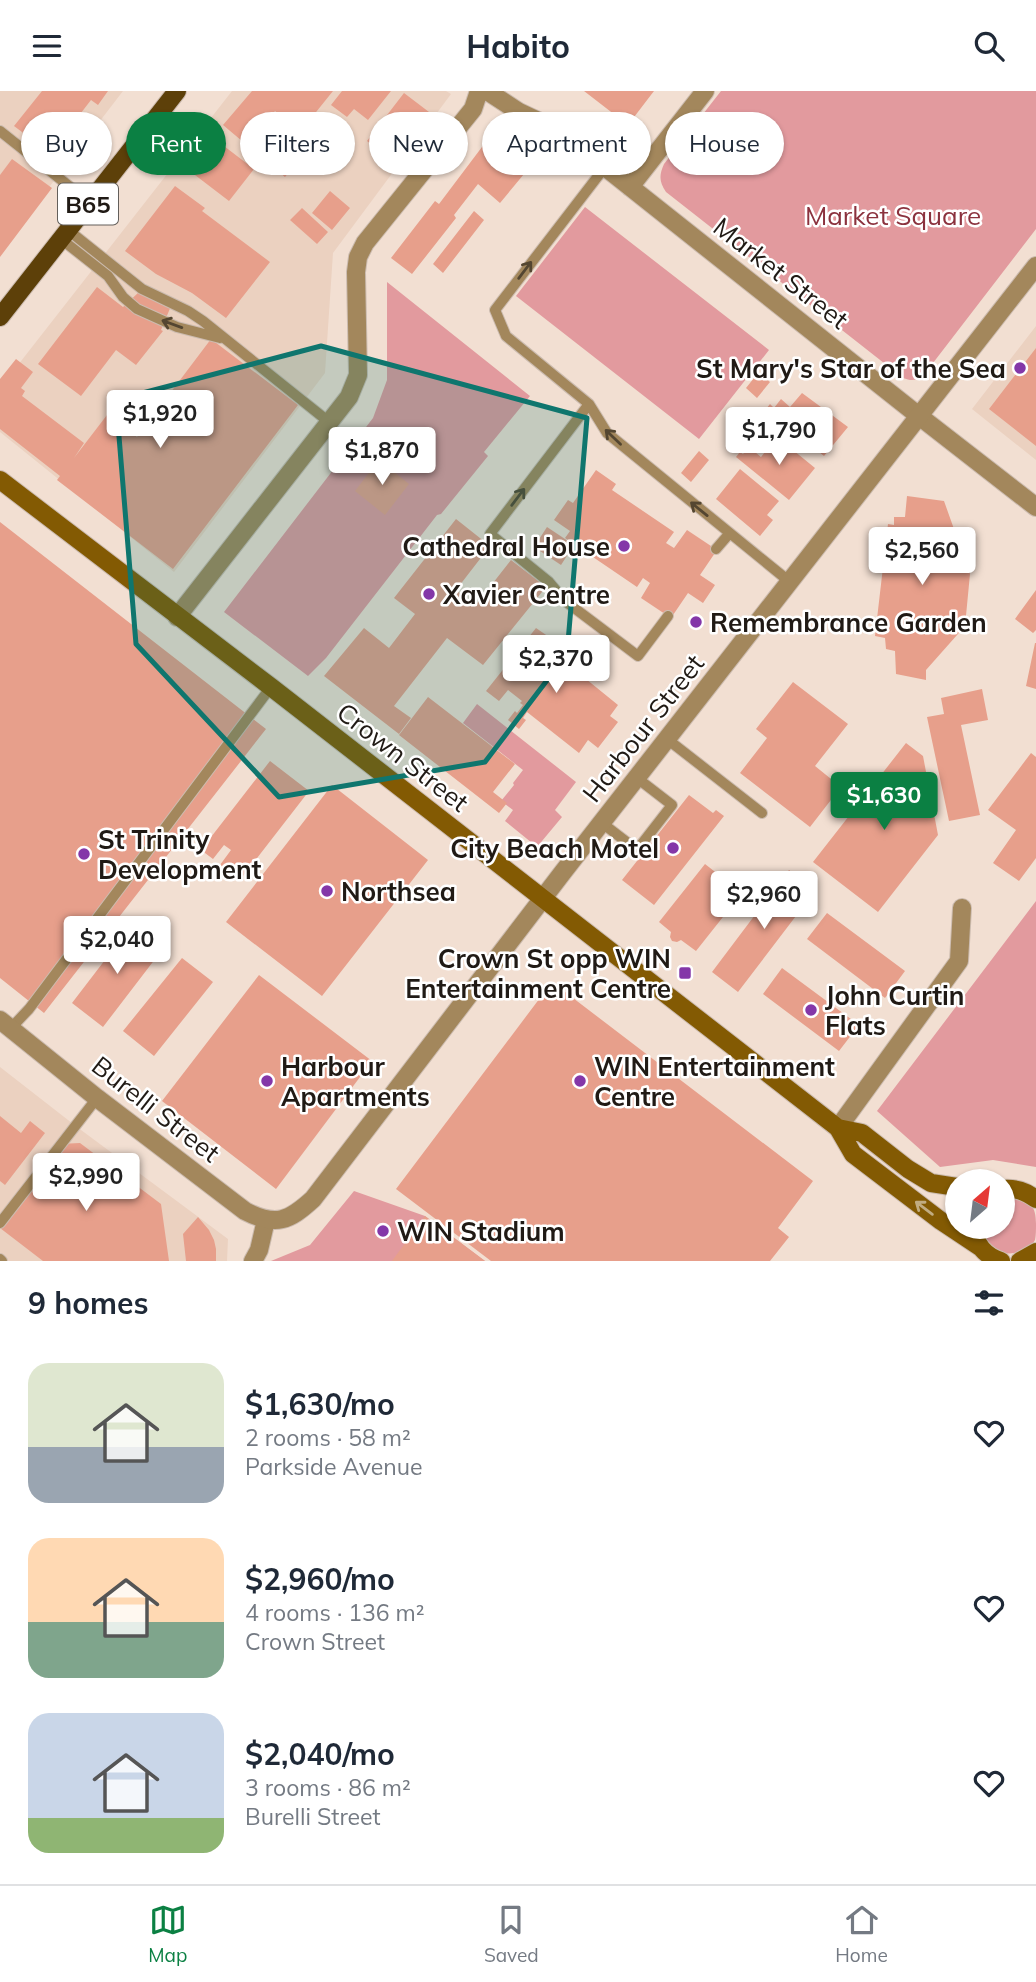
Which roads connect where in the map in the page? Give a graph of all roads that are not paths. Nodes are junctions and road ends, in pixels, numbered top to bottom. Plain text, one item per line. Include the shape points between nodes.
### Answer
1 (177, 91) edge
2 (479, 91) edge
3 (487, 91) edge
4 (705, 91) edge
5 (521, 112) edge
6 (0, 131) edge
7 (599, 175) edge
8 (615, 175) edge
9 (630, 187) junction
10 (89, 202) junction
11 (64, 235) junction
12 (1036, 265) edge
13 (0, 317) edge
14 (235, 347) junction
15 (589, 404) junction
16 (919, 416) junction
17 (330, 422) junction
18 (0, 480) edge
19 (1036, 507) edge
20 (729, 534) junction
21 (716, 549) dead end
22 (790, 582) junction
23 (668, 616) dead end
24 (177, 617) junction
25 (271, 687) junction
26 (667, 739) junction
27 (637, 778) junction
28 (762, 813) dead end
29 (602, 823) junction
30 (543, 899) junction
31 (962, 908) dead end
32 (6, 1024) edge
33 (97, 1098) junction
34 (838, 1128) junction
35 (945, 1185) edge
36 (1015, 1189) edge
37 (1032, 1195) edge
38 (267, 1220) junction
39 (0, 1223) edge
40 (976, 1239) edge
41 (980, 1247) junction
42 (253, 1261) edge
43 (1001, 1261) edge

1 - 10 main road, B65
2 - 17 street via 473,109 358,257 358,375 349,397
3 - 5 street, Market Street
4 - 9 street
6 - 10 lane
15 -> 7 lane via 506,336 495,310
8 - 9 street, Market Street
9 - 16 street, Market Street
10 - 11 main road, B65
11 - 13 main road, B65
11 - 14 lane via 142,289 188,311
14 -> 11 lane via 137,309
12 - 16 street, Harbour Street
14 - 17 lane
20 -> 15 lane via 607,433
23 -> 15 lane via 638,656 565,601 549,582 490,534
16 - 19 street, Market Street
16 - 22 street, Harbour Street
17 - 24 street
18 - 24 main road, Crown Street
20 - 21 lane
20 - 22 lane
22 - 26 street, Harbour Street
24 - 25 main road, Crown Street
25 - 30 main road, Crown Street
25 - 32 lane via 29,1009
26 - 27 street, Harbour Street
26 - 28 lane
27 - 29 street, Harbour Street
27 - 29 lane via 672,804 637,850
29 - 30 street, Harbour Street
30 - 34 main road, Crown Street
30 - 38 street, Harbour Street via 313,1199 288,1218
31 - 34 street via 959,961
32 - 33 street, Burelli Street
33 - 38 street, Burelli Street via 245,1211
33 - 39 lane
34 - 35 main road, Crown Street via 862,1133 908,1169 931,1183
41 -> 34 main road, Crown Street via 853,1154
36 - 37 main road
38 - 42 street
40 - 41 main road
41 - 43 main road, Crown Street

